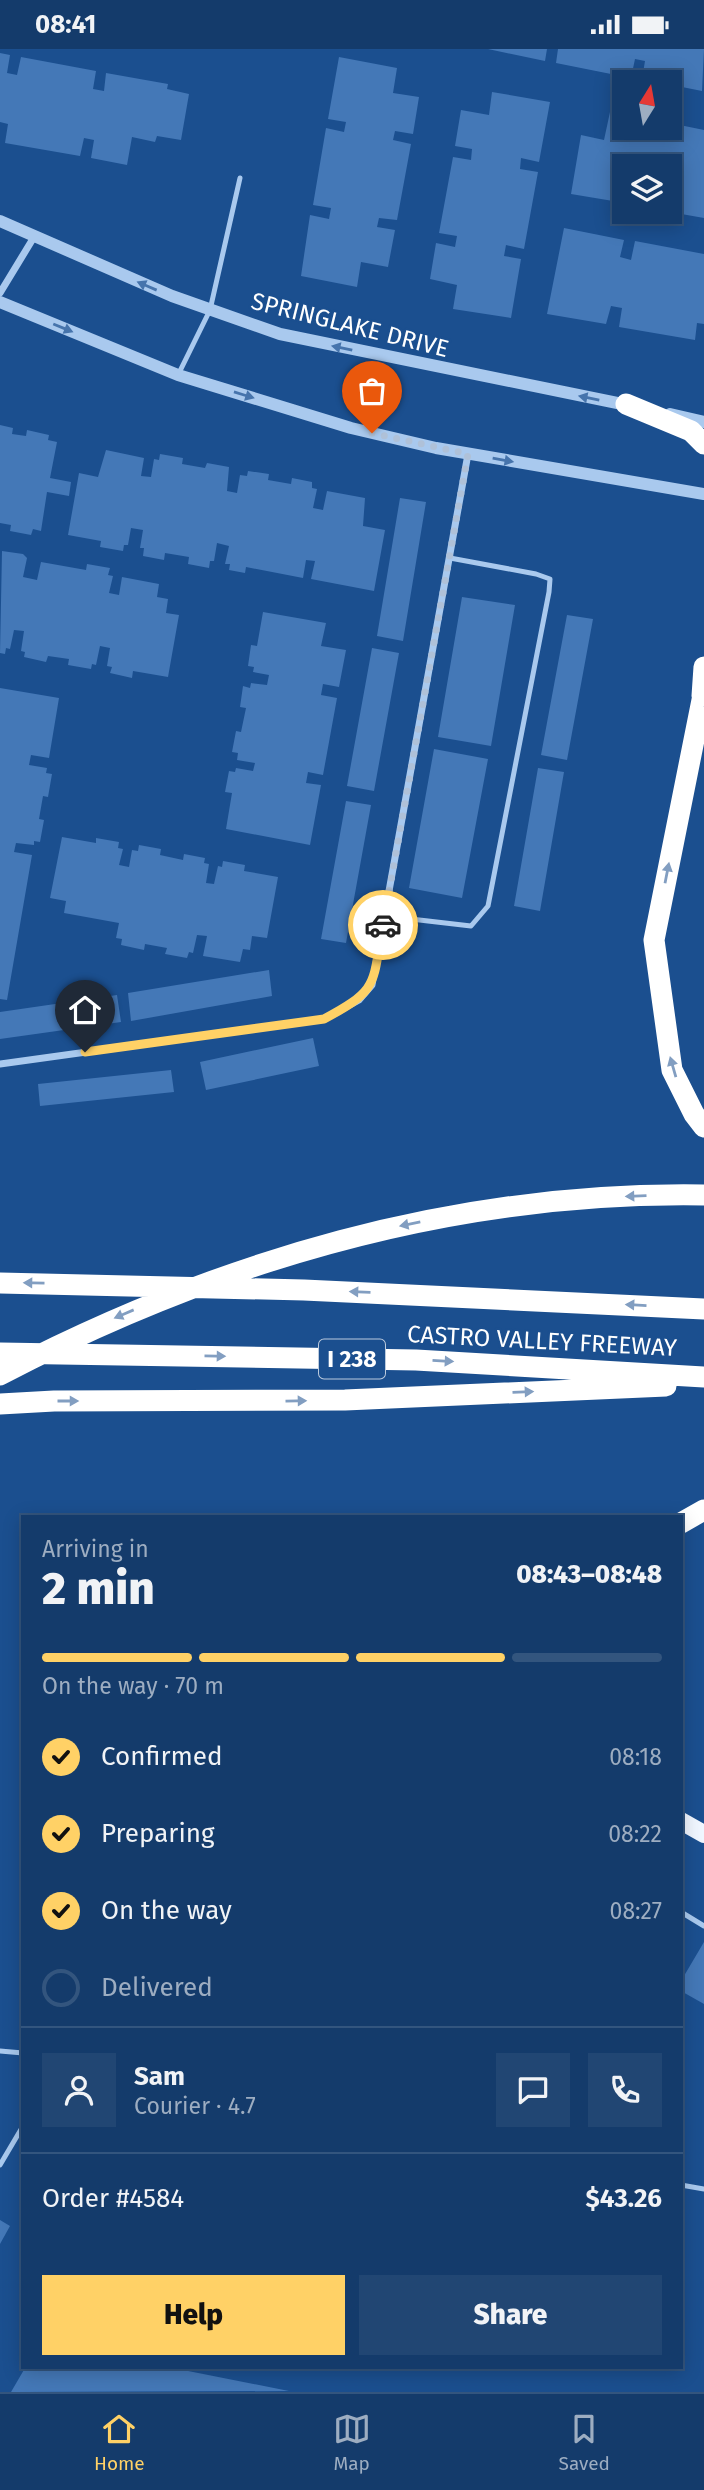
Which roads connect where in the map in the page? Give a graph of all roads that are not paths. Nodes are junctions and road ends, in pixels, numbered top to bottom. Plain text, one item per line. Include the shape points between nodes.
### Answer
1 (240, 178) dead end
2 (0, 221) edge
3 (34, 237) junction
4 (0, 293) edge
5 (0, 302) edge
6 (210, 310) junction
7 (178, 375) junction
8 (626, 404) junction
9 (704, 422) edge
10 (704, 445) edge
11 (468, 454) junction
12 (704, 494) edge
13 (450, 558) junction
14 (704, 667) edge
15 (703, 693) edge
16 (385, 916) junction
17 (0, 1064) edge
18 (704, 1127) edge
19 (704, 1195) edge
20 (0, 1283) edge
21 (704, 1309) edge
22 (0, 1353) edge
23 (0, 1375) edge
24 (704, 1377) edge
25 (704, 1384) edge
26 (0, 1405) edge
27 (704, 1510) edge
28 (683, 1522) edge
29 (683, 1822) edge
30 (704, 1834) edge
31 (683, 1913) edge
32 (704, 1926) edge
33 (0, 2050) edge
34 (21, 2053) edge
35 (21, 2129) edge
36 (0, 2165) edge
37 (683, 2185) edge
38 (704, 2189) edge

1 - 6 lane
2 - 3 street, SPRINGLAKE DRIVE
3 - 4 street
6 -> 3 street, SPRINGLAKE DRIVE
5 -> 7 street
6 - 7 lane
8 -> 6 street, SPRINGLAKE DRIVE via 280,334
7 -> 11 street via 351,428
8 - 9 street, SPRINGLAKE DRIVE
8 - 10 highway via 691,431
11 -> 12 street
11 - 13 street
13 - 16 street
13 - 16 lane via 536,574 550,579 549,591 488,906 471,926
14 - 15 highway
18 -> 15 highway via 672,1070 653,940
16 - 17 street via 372,985 359,1000 324,1019
19 -> 23 highway via 544,1202 472,1212 329,1243 258,1263 144,1306
21 -> 20 highway, CASTRO VALLEY FREEWAY via 304,1290
22 -> 24 highway, CASTRO VALLEY FREEWAY / I 238 via 416,1360
26 -> 25 highway via 345,1400
27 - 28 highway
29 - 30 main road
31 - 32 lane
33 - 34 lane
35 - 36 lane
37 - 38 lane

